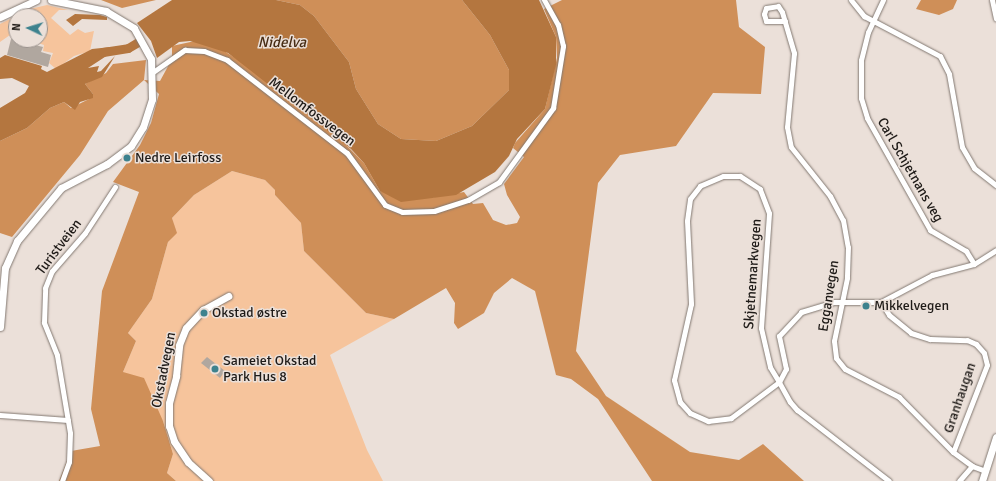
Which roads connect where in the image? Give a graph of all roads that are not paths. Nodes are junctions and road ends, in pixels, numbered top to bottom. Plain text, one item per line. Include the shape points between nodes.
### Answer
1 (36, 0) edge
2 (51, 0) edge
3 (544, 0) edge
4 (850, 0) edge
5 (883, 0) edge
6 (992, 0) edge
7 (0, 17) edge
8 (996, 19) edge
9 (785, 21) dead end
10 (873, 21) junction
11 (153, 72) junction
12 (996, 185) edge
13 (115, 186) dead end
14 (996, 250) edge
15 (974, 264) junction
16 (228, 296) dead end
17 (843, 302) junction
18 (881, 302) junction
19 (0, 323) edge
20 (779, 382) junction
21 (0, 415) edge
22 (68, 420) junction
23 (996, 437) edge
24 (953, 452) junction
25 (972, 466) junction
26 (983, 470) junction
27 (62, 481) edge
28 (209, 481) edge
29 (889, 481) edge
30 (959, 481) edge
31 (982, 481) edge

1 - 7 street
2 - 11 street via 106,11 130,25 144,41
3 - 11 street, Mellomfossvegen via 558,25 563,46 553,108 499,182 468,200 434,211 402,212 385,205 347,153 227,60 204,51 185,50
4 - 10 street via 864,16
5 - 10 street, Carl Schjetnans veg
6 - 8 street
9 - 17 street, Egganvegen via 794,53 787,127 792,147 830,196 844,220 848,247
10 - 12 street via 940,56 949,74 962,147 974,168
10 - 15 street, Carl Schjetnans veg via 864,44 859,78 867,118 930,230 966,252
11 - 19 street via 151,107 136,139 107,164 61,188 14,247 5,268
13 - 22 street, Turistveien via 85,233 52,271 45,288 44,322 57,355
14 - 15 street
15 - 18 street via 932,275
16 - 28 street, Okstadvegen via 202,310 186,328 179,345 176,376 169,403 169,426 174,441 188,462
17 - 18 street
17 - 20 street via 812,307 790,320 780,330 779,342 786,369
17 - 24 street, Egganvegen via 834,341 840,364 899,397
18 - 24 street, Granhaugan via 911,333 930,339 966,340 976,344 984,353 987,364
20 - 20 street, Skjetnemarkvegen via 738,414 720,421 708,421 690,413 675,392 675,372 691,304 687,220 690,199 700,186 714,178 731,175 749,180 760,190 768,205 761,328 765,356
20 - 29 street, Skjetnemarkvegen via 797,410
21 - 22 street
22 - 27 street, Turistveien via 70,448
23 - 26 street
24 - 25 street, Egganvegen
25 - 26 street, Egganvegen
25 - 30 street
26 - 31 street

